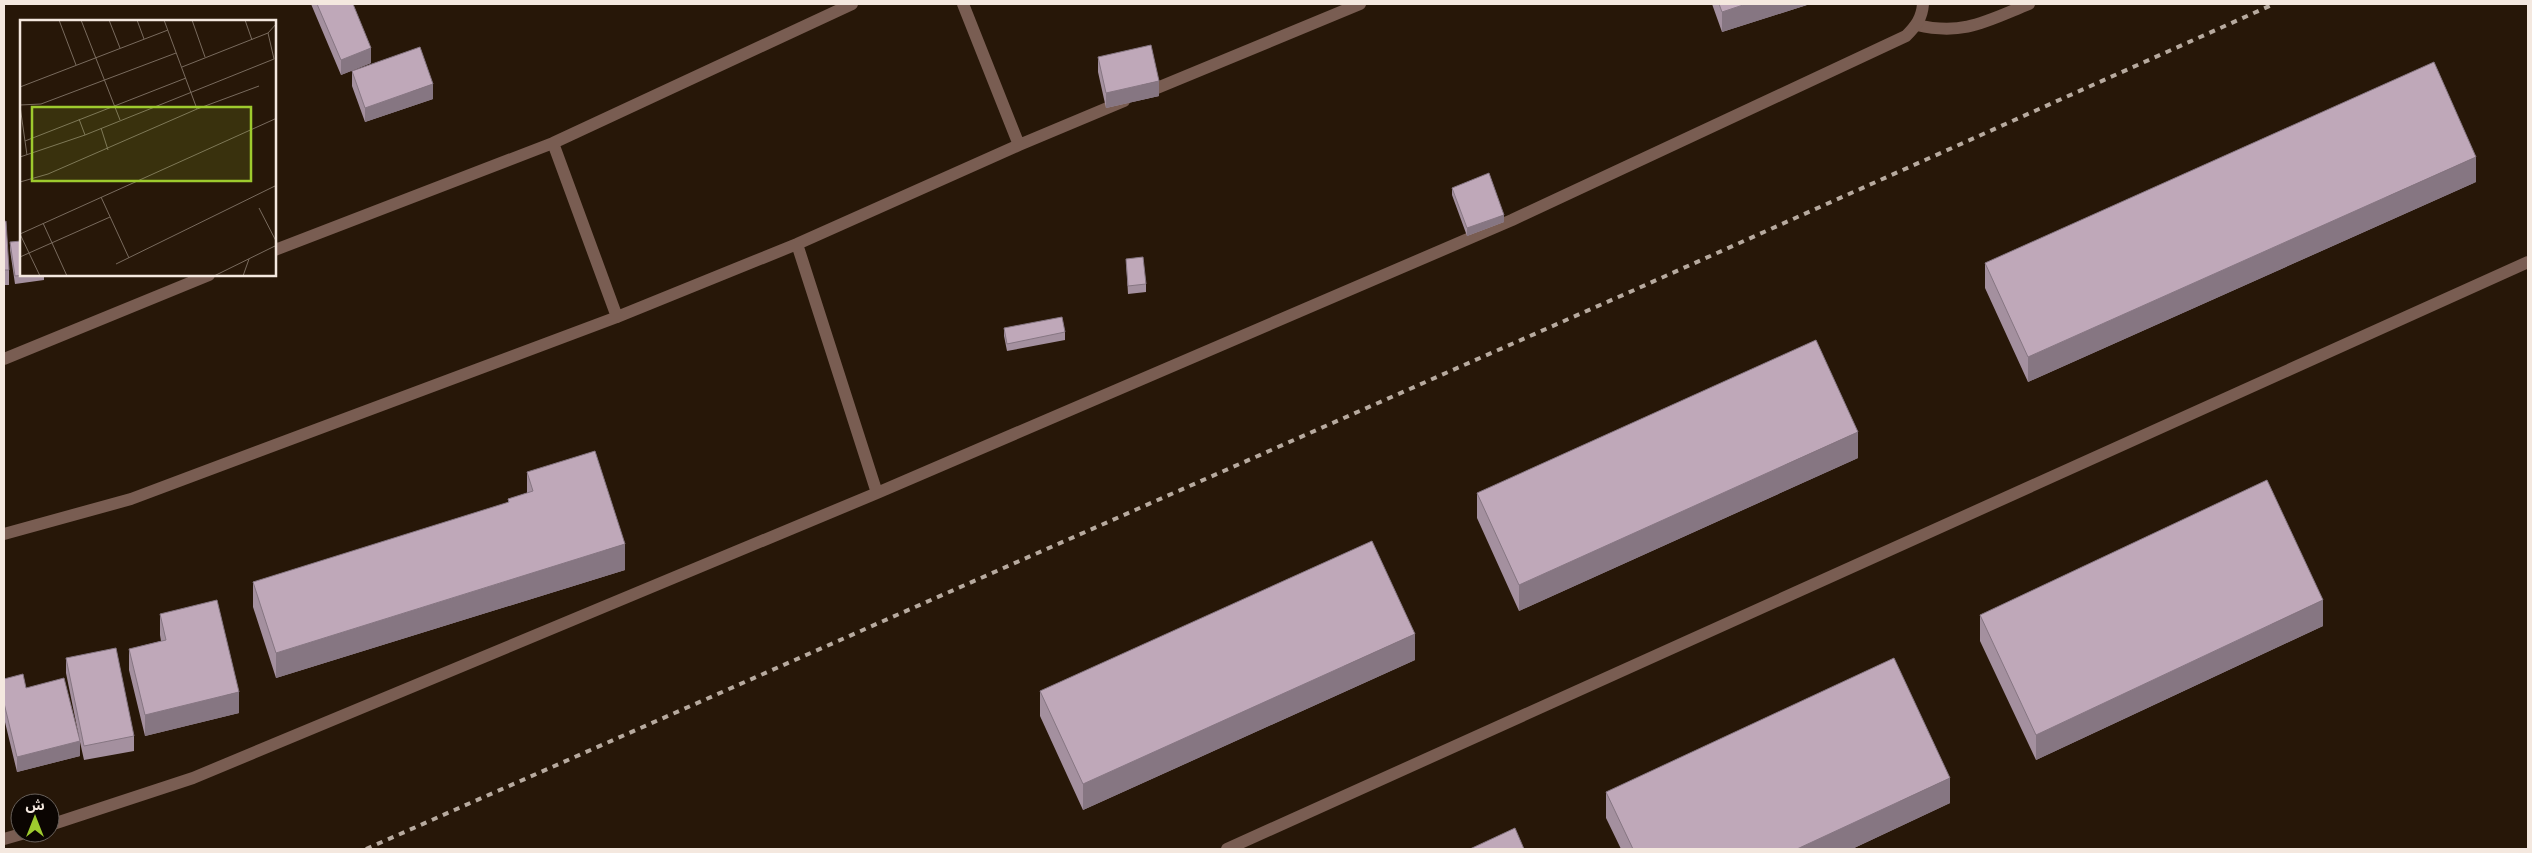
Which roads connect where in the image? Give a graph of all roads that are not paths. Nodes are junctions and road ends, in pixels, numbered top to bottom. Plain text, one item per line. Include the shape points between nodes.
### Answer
1 (852, 4) edge
2 (963, 4) edge
3 (1360, 4) edge
4 (1923, 4) edge
5 (2029, 4) edge
6 (1917, 25) junction
7 (553, 143) junction
8 (1019, 145) junction
9 (797, 244) junction
10 (276, 250) edge
11 (2528, 262) edge
12 (207, 276) edge
13 (617, 317) junction
14 (4, 359) edge
15 (877, 494) junction
16 (4, 534) edge
17 (60, 822) edge
18 (1227, 849) edge

1 - 7 street
2 - 8 street
3 - 8 street
4 - 6 street
5 - 6 street via 1975,26 1956,30
6 - 15 street via 1906,36 1883,48 1512,220
7 - 10 street
7 - 13 street
8 - 9 street
9 - 13 street
9 - 15 street
11 - 18 street
12 - 14 street
13 - 16 street via 131,499
15 - 17 street via 193,778

